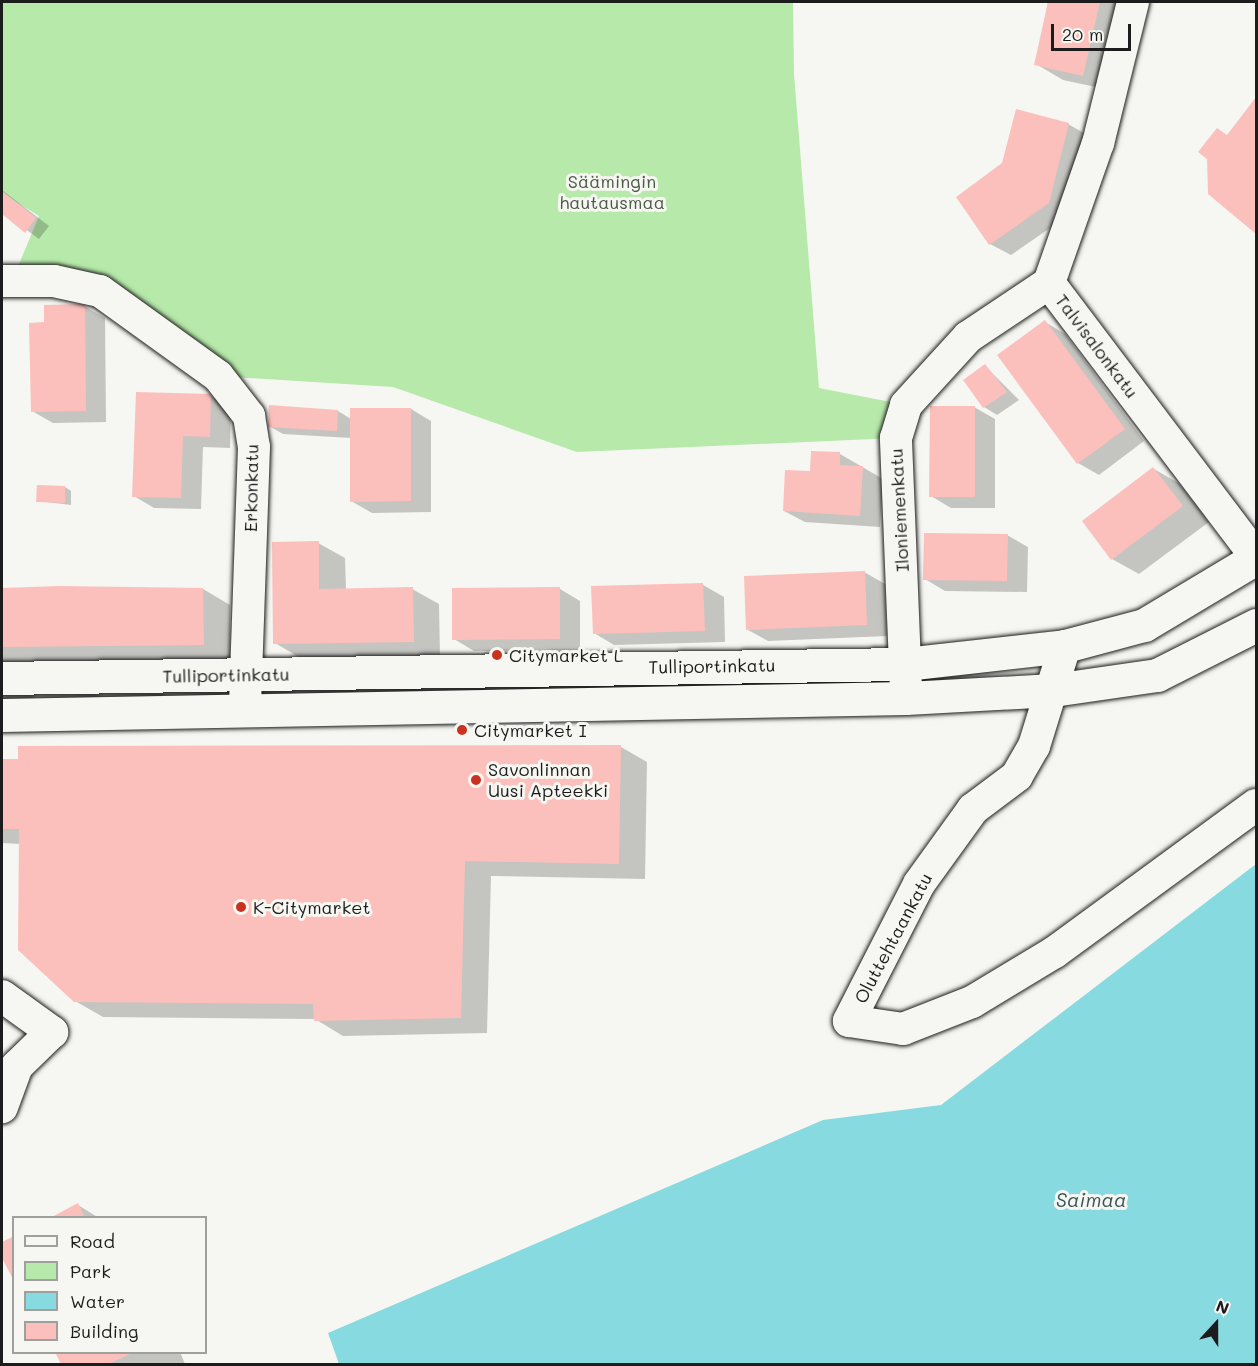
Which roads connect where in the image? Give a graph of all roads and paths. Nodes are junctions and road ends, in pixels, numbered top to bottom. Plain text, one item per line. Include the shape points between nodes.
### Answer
1 (1133, 2) edge
2 (2, 281) edge
3 (1049, 283) junction
4 (1257, 558) edge
5 (1257, 625) edge
6 (1065, 646) junction
7 (905, 664) junction
8 (245, 674) junction
9 (2, 678) edge
10 (1053, 690) junction
11 (906, 699) junction
12 (245, 711) junction
13 (2, 715) edge
14 (1257, 804) edge
15 (2, 996) edge
16 (2, 1107) edge

1 - 3 street, Talvisalonkatu via 1098,142
2 - 8 street, Erkonkatu via 54,281 99,291 218,376 249,416 254,447
3 - 4 street, Talvisalonkatu
3 - 7 street, Iloniemenkatu via 968,337 906,405 896,438
4 - 6 main road, Tulliportinkatu via 1144,625
5 - 10 main road, Tulliportinkatu via 1157,675
6 - 7 main road, Tulliportinkatu
6 - 10 street, Oluttehtaankatu
7 - 8 main road, Tulliportinkatu
7 - 11 street, Iloniemenkatu
8 - 9 main road, Tulliportinkatu
8 - 12 street, Erkonkatu
10 - 11 main road, Tulliportinkatu
10 - 14 street, Oluttehtaankatu via 1034,746 1017,776 973,809 919,884 849,1021 903,1029 972,1002 1055,952
11 - 12 main road, Tulliportinkatu
12 - 13 main road, Tulliportinkatu
15 - 16 street via 52,1032 17,1066

